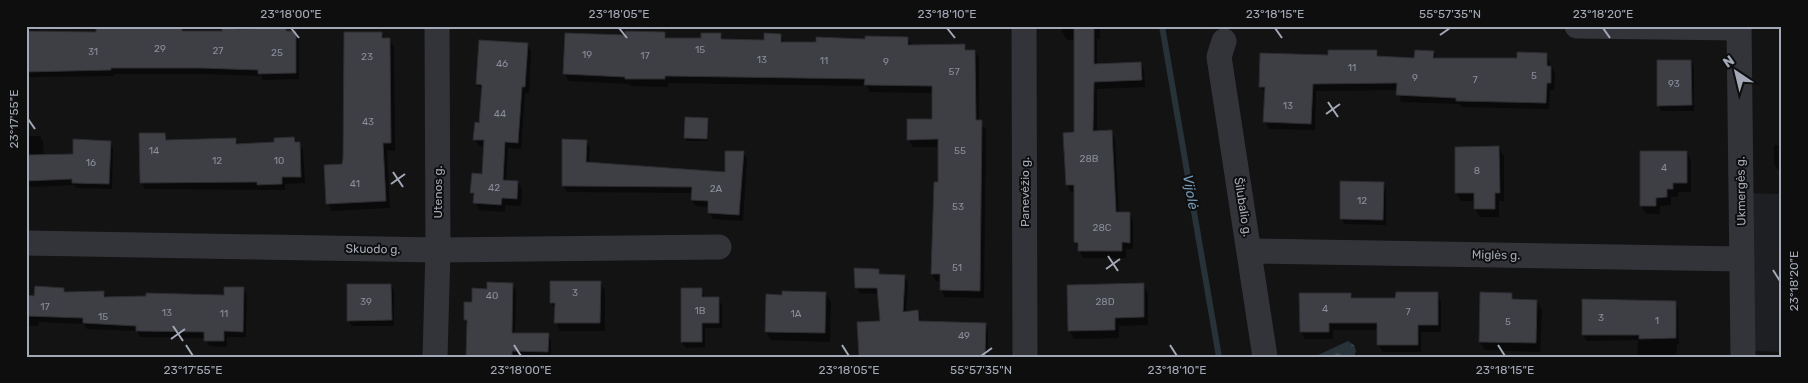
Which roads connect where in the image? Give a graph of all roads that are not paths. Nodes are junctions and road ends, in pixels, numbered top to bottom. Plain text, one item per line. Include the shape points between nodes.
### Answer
1 (437, 26) edge
2 (1024, 26) edge
3 (1578, 26) edge
4 (1739, 27) edge
5 (1222, 49) dead end
6 (26, 243) edge
7 (719, 247) dead end
8 (438, 250) junction
9 (1250, 251) junction
10 (1742, 258) junction
11 (435, 357) edge
12 (1025, 357) edge
13 (1265, 357) edge
14 (1743, 357) edge

1 - 8 street, Utenos g.
2 - 12 street, Panevėžio g.
3 - 4 street
4 - 10 street, Ukmergės g.
5 - 9 street, Šilubalio g.
6 - 8 street, Skuodo g.
7 - 8 street, Skuodo g.
8 - 11 street, Utenos g.
9 - 10 street, Miglės g.
9 - 13 street, Šilubalio g.
10 - 14 street, Ukmergės g.

